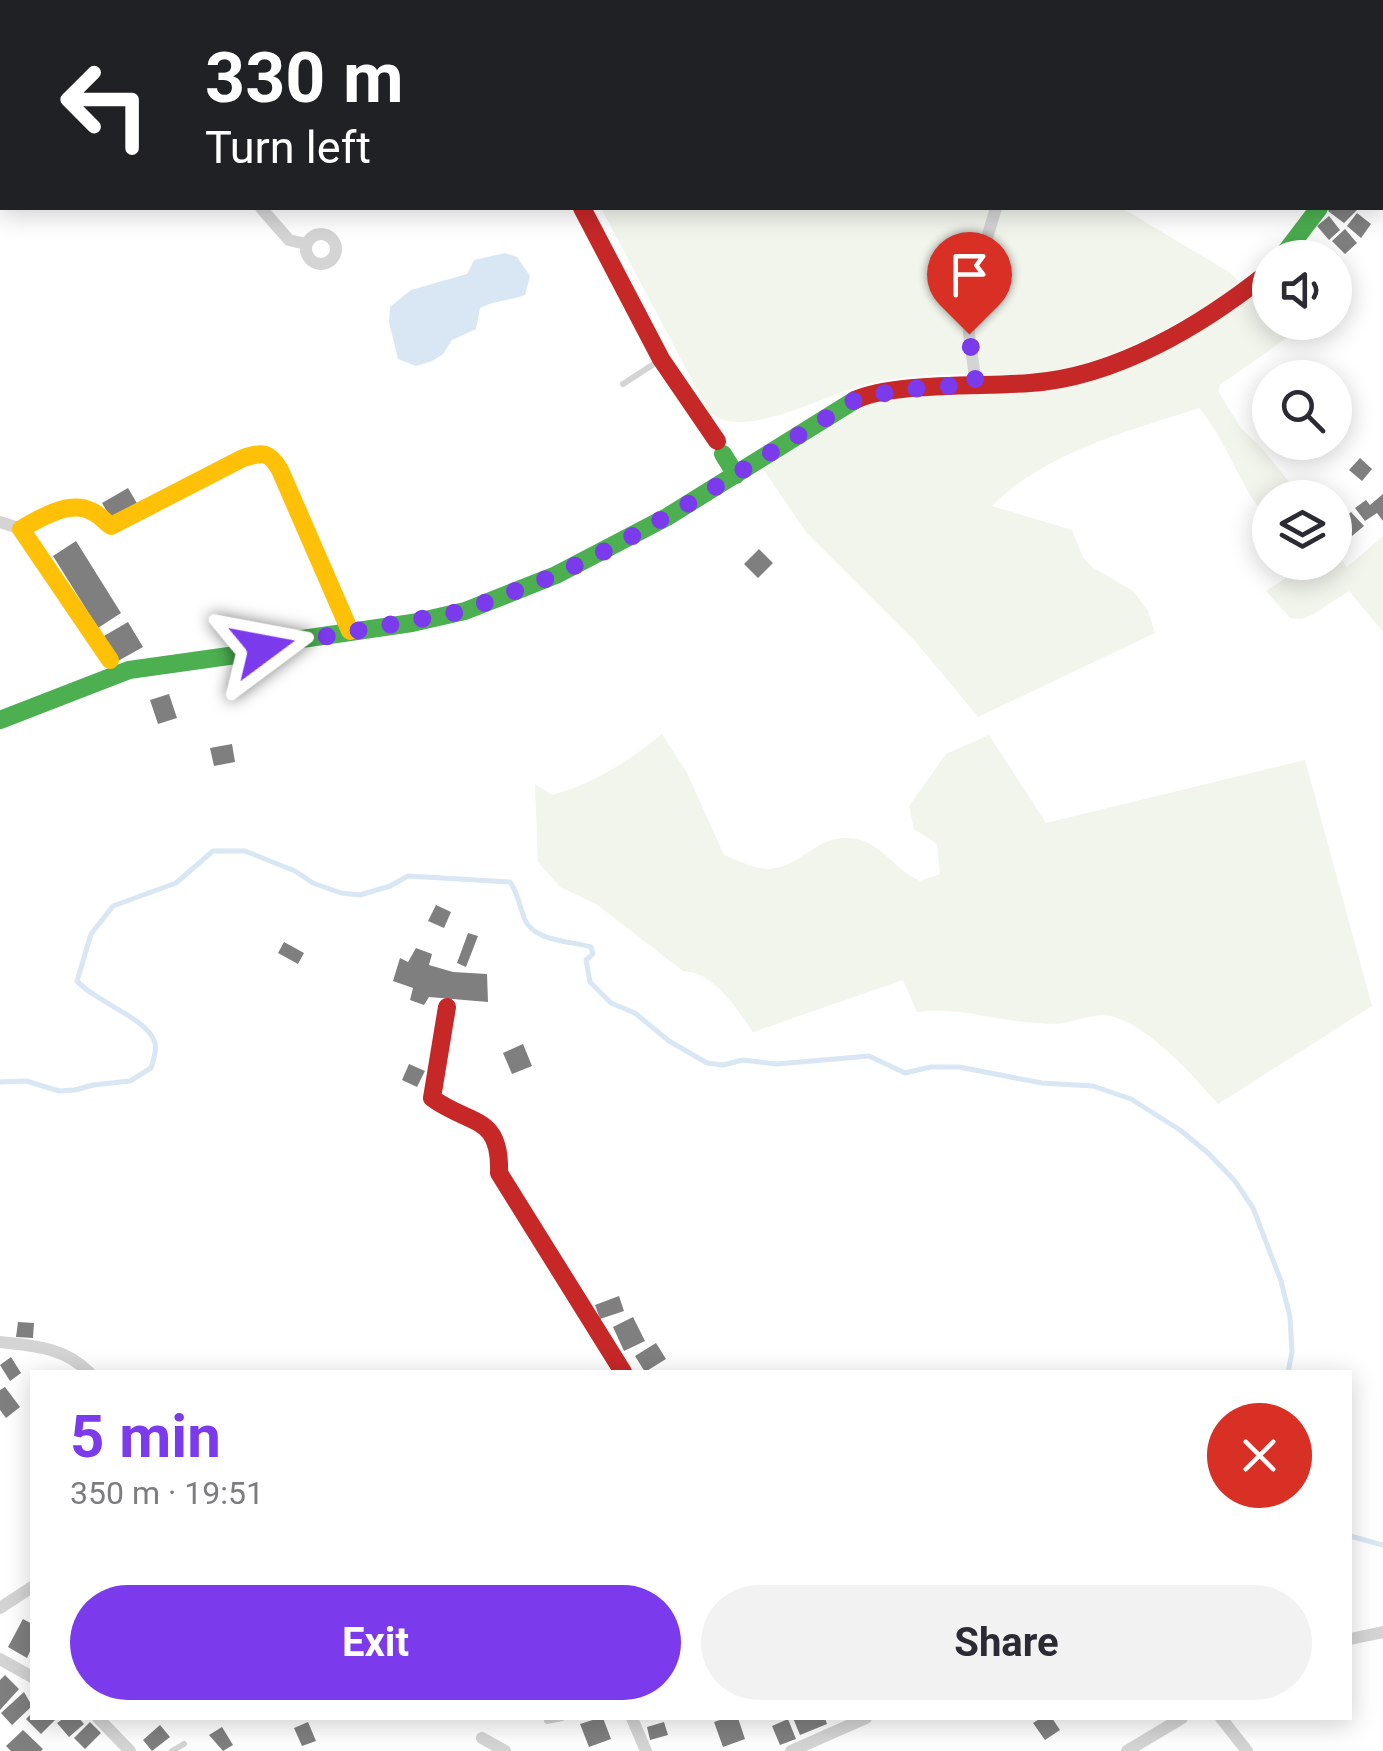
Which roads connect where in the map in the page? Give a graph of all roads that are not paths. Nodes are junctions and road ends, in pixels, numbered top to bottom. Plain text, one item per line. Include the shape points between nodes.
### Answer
1 (263, 210) edge
2 (583, 210) edge
3 (995, 210) edge
4 (1317, 210) edge
5 (1295, 240) edge
6 (306, 244) dead end
7 (1252, 286) edge
8 (661, 359) junction
9 (623, 384) dead end
10 (976, 384) junction
11 (736, 476) junction
12 (0, 522) edge
13 (21, 529) junction
14 (350, 632) junction
15 (110, 660) dead end
16 (0, 720) edge
17 (447, 1007) dead end
18 (0, 1342) edge
19 (86, 1370) edge
20 (623, 1370) edge
21 (30, 1589) edge
22 (0, 1608) edge
23 (1383, 1632) edge
24 (1352, 1638) edge
25 (0, 1658) edge
26 (30, 1676) edge
27 (100, 1720) edge
28 (552, 1720) edge
29 (633, 1720) edge
30 (861, 1720) edge
31 (1179, 1720) edge
32 (1223, 1720) edge
33 (547, 1721) dead end
34 (482, 1738) dead end
35 (184, 1744) dead end
36 (130, 1751) edge
37 (172, 1751) edge
38 (505, 1751) edge
39 (646, 1751) edge
40 (791, 1751) edge
41 (1126, 1751) edge
42 (1247, 1751) edge

1 - 6 street via 288,240
2 - 8 street
3 - 10 street via 968,301
4 - 5 street
7 - 10 street via 1230,304 1112,362 1051,382
8 - 9 lane
8 - 11 street
10 - 11 street via 860,397
11 - 14 street via 556,575 452,615
12 - 13 street
13 - 14 street via 80,507 111,526 243,458 267,453
13 - 15 street
14 - 16 street via 129,670
17 - 20 street via 432,1098 447,1112 488,1128 502,1150 499,1174
18 - 19 street via 55,1349
21 - 22 street
23 - 24 street
25 - 26 street
27 - 36 street
28 - 33 lane
29 - 39 street
30 - 40 street
31 - 41 street
32 - 42 street
34 - 38 street
35 - 37 lane

